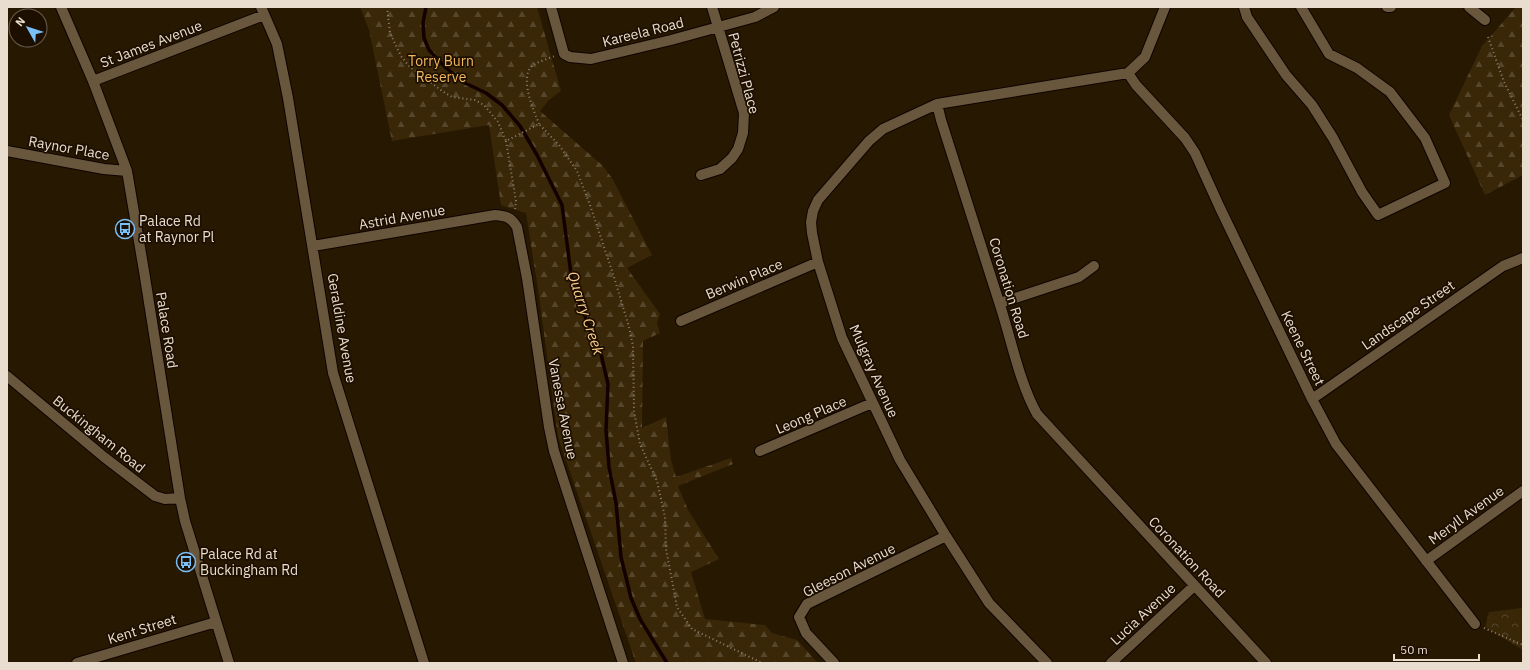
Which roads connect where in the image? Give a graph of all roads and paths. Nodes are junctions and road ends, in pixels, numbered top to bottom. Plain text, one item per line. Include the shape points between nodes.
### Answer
1 (61, 7) edge
2 (387, 7) edge
3 (551, 7) edge
4 (712, 7) edge
5 (774, 7) edge
6 (1165, 7) edge
7 (1244, 7) edge
8 (1301, 7) edge
9 (1387, 7) edge
10 (1391, 7) edge
11 (1469, 7) edge
12 (262, 11) edge
13 (1485, 20) dead end
14 (718, 28) junction
15 (1488, 37) dead end
16 (564, 54) junction
17 (1128, 72) junction
18 (93, 82) junction
19 (937, 104) junction
20 (1523, 120) edge
21 (539, 124) junction
22 (506, 140) junction
23 (7, 151) edge
24 (126, 171) junction
25 (701, 174) dead end
26 (513, 220) junction
27 (313, 246) junction
28 (1523, 258) edge
29 (818, 262) junction
30 (1094, 266) dead end
31 (1000, 303) junction
32 (681, 321) dead end
33 (7, 376) edge
34 (1312, 399) junction
35 (872, 403) junction
36 (760, 451) dead end
37 (1523, 491) edge
38 (180, 498) junction
39 (946, 536) junction
40 (1426, 561) junction
41 (1194, 586) junction
42 (216, 622) junction
43 (1475, 624) joint
44 (1523, 645) edge
45 (77, 663) edge
46 (229, 663) edge
47 (424, 663) edge
48 (622, 663) edge
49 (762, 663) edge
50 (834, 663) edge
51 (1046, 663) edge
52 (1111, 663) edge
53 (1266, 663) edge

1 - 18 street, Palace Road
2 - 22 path via 390,33 409,66 452,97 475,100 484,105 498,122
3 - 16 street
4 - 14 street, Petrizzi Place
5 - 14 street, Kareela Road via 755,17
6 - 17 street via 1145,57
7 - 8 street via 1247,17 1286,75 1312,105 1378,215 1445,183 1425,138 1390,92 1357,68 1329,54
9 - 10 street
11 - 13 street
12 - 18 street, St James Avenue
12 - 27 street, Geraldine Avenue via 277,44
14 - 16 street, Kareela Road via 591,60
14 - 25 street, Petrizzi Place via 744,113 743,133 732,158 720,168
15 - 20 path via 1501,75
16 - 21 path via 532,66 527,74 529,96
17 - 19 street
17 - 34 street, Keene Street via 1136,85 1185,138 1195,153
18 - 24 street, Palace Road
19 - 29 street, Mulgray Avenue via 883,129 869,141 824,192 813,211 811,222
19 - 31 street, Coronation Road
21 - 22 path
21 - 49 path via 560,145 577,171 629,327 633,346 634,411 640,444 657,481 665,517 666,549 677,607 692,629
22 - 26 path via 516,201
23 - 24 street, Raynor Place
24 - 38 street, Palace Road
26 - 27 street, Astrid Avenue via 495,215
26 - 48 street, Vanessa Avenue via 517,227 527,278 554,451
27 - 47 street, Geraldine Avenue via 333,373
28 - 34 street, Landscape Street via 1503,266
29 - 32 street, Berwin Place
29 - 35 street, Mulgray Avenue via 842,338
30 - 31 street via 1079,277
31 - 41 street, Coronation Road via 1025,388 1036,414
33 - 38 street, Buckingham Road via 155,496 165,499
34 - 40 street, Keene Street via 1336,444
35 - 36 street, Leong Place
35 - 39 street, Mulgray Avenue via 900,460
37 - 40 street, Meryll Avenue
38 - 42 street, Palace Road
39 - 50 street, Gleeson Avenue via 808,604 799,617 806,633
39 - 51 street, Mulgray Avenue via 990,603
40 - 43 street, Keene Street
41 - 52 street, Lucia Avenue
41 - 53 street, Coronation Road
42 - 45 street, Kent Street
42 - 46 street, Palace Road
43 - 44 path

